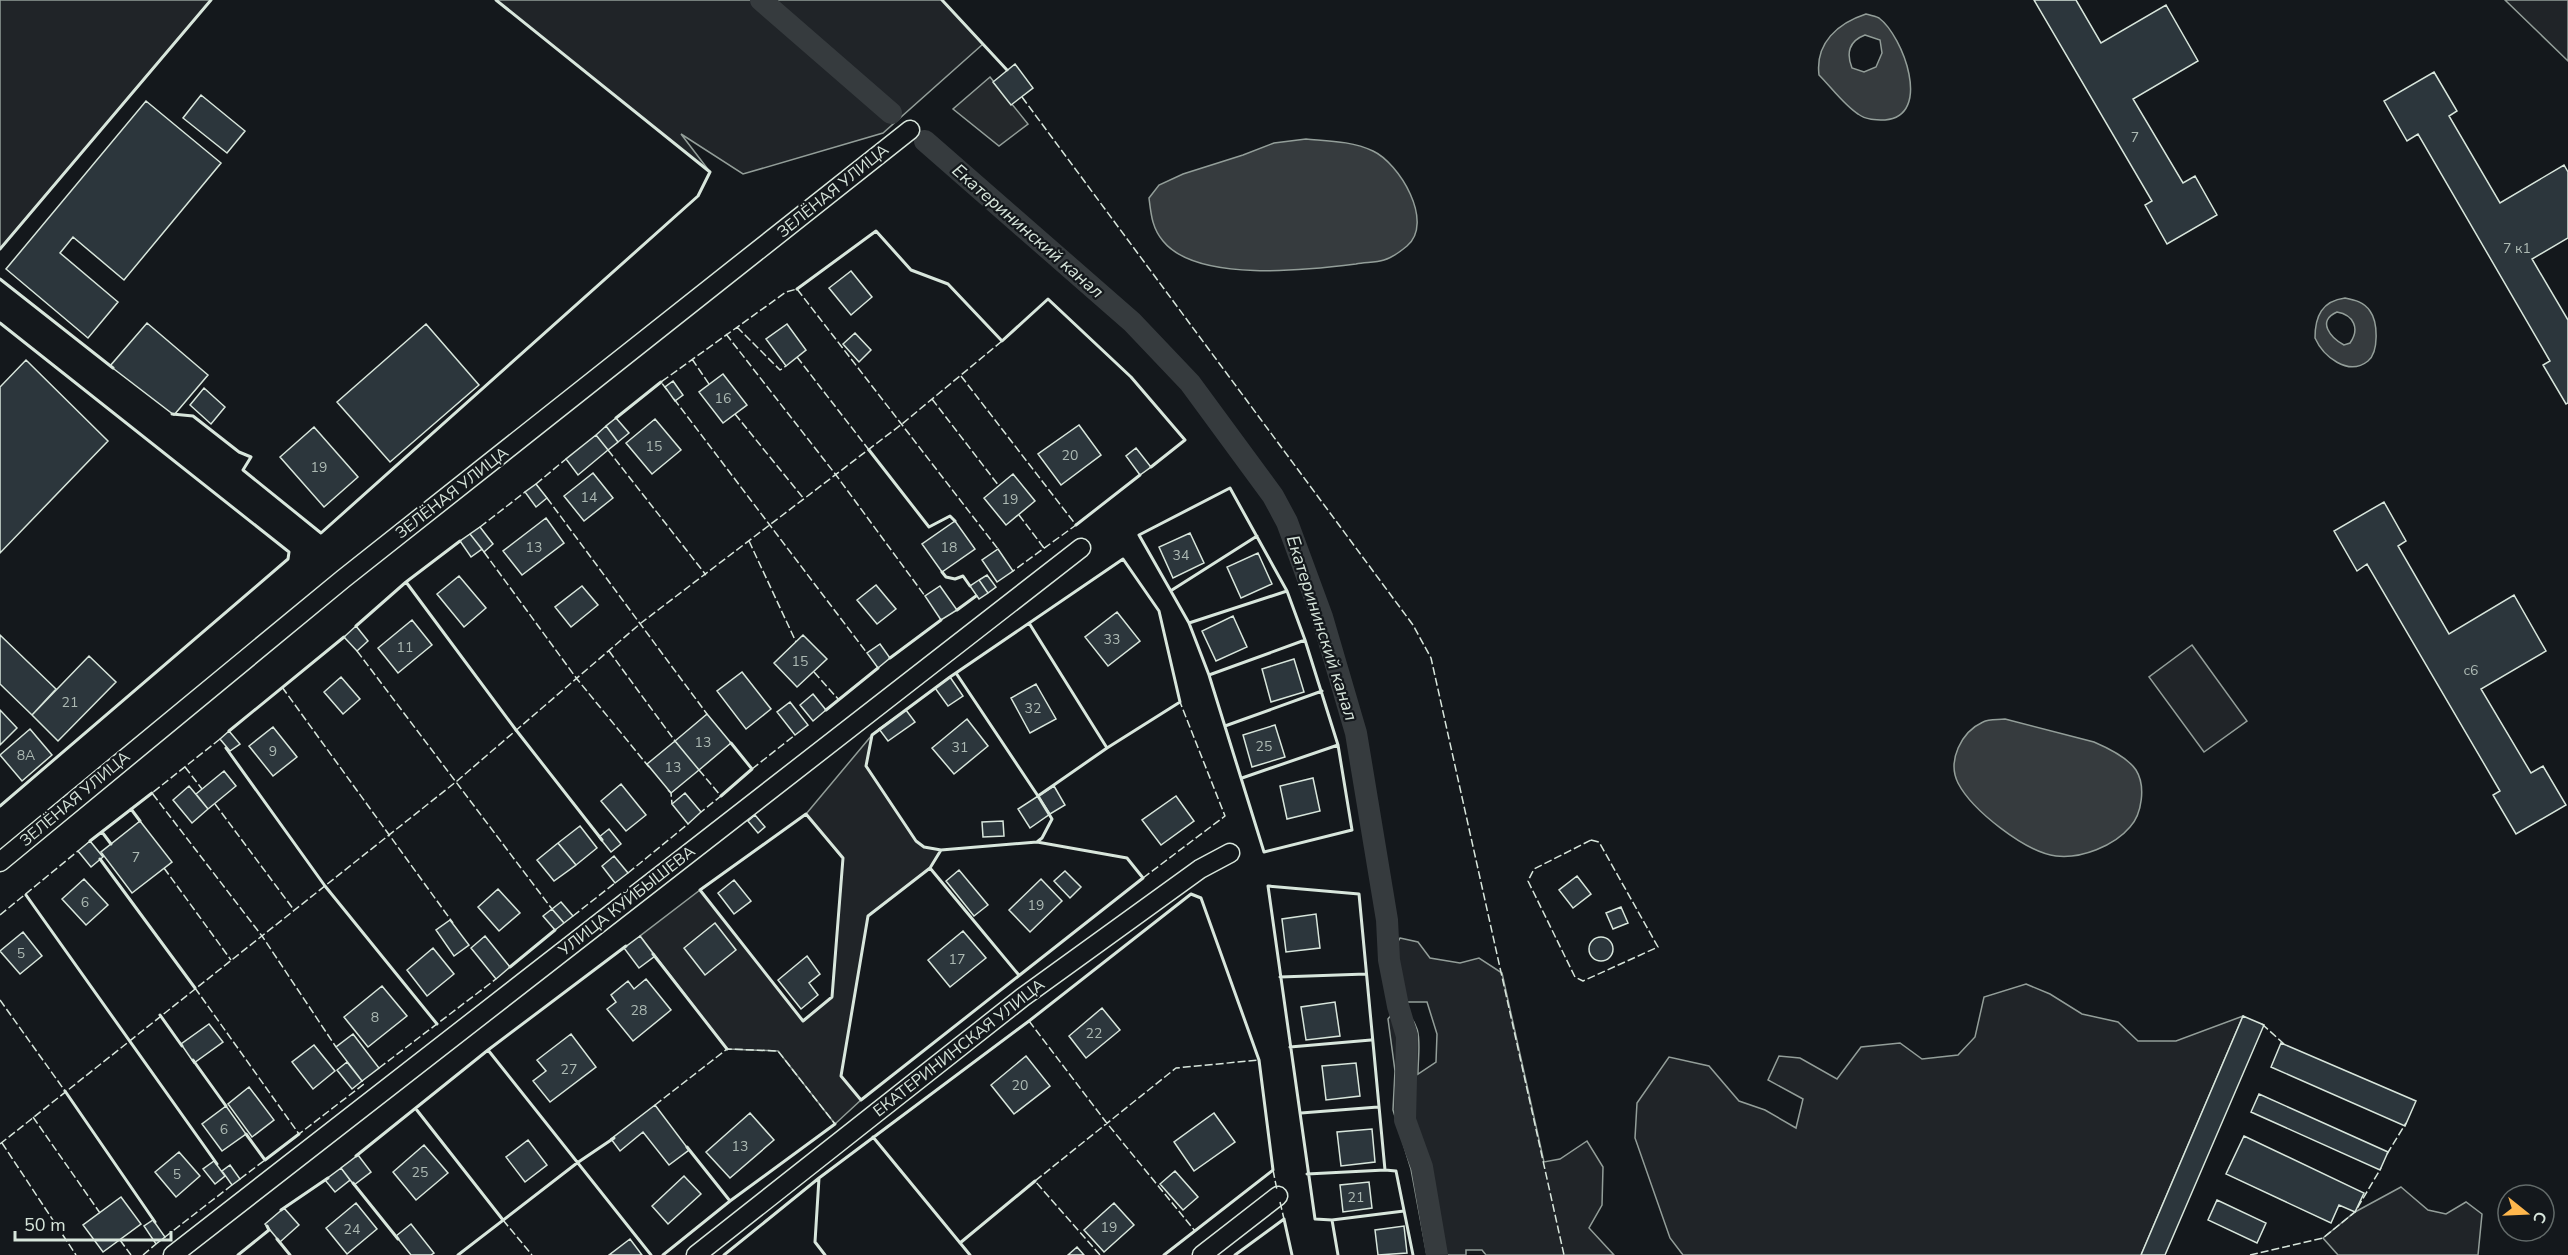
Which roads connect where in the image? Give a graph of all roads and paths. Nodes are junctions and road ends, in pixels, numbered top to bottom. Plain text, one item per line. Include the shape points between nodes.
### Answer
1 (910, 130) dead end
2 (1081, 548) dead end
3 (1230, 853) dead end
4 (0, 862) edge
5 (1278, 1196) dead end
6 (173, 1255) edge
7 (696, 1255) edge
8 (1202, 1255) edge

1 - 4 street, ЗЕЛЁНАЯ УЛИЦА via 343,579
2 - 6 street, УЛИЦА КУЙБЫШЕВА
3 - 7 street, ЕКАТЕРИНИНСКАЯ УЛИЦА via 1200,869 1023,997
5 - 8 street

